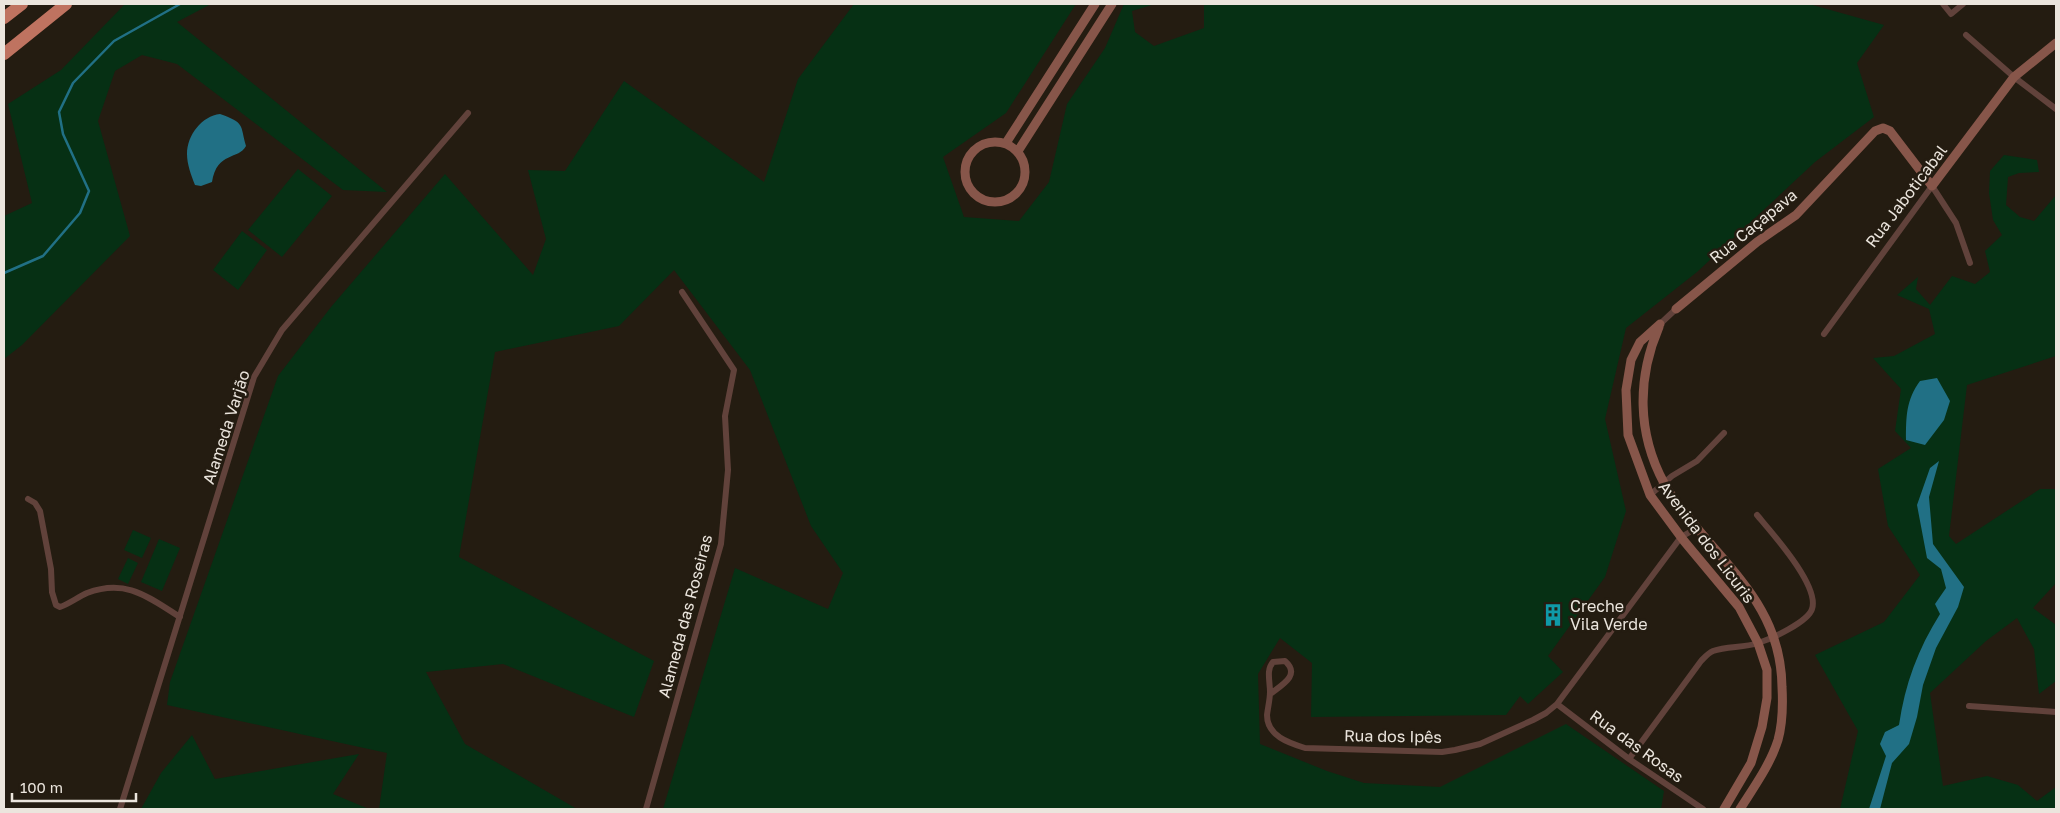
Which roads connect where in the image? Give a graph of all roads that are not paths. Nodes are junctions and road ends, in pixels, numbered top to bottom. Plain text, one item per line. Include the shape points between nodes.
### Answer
1 (22, 4) edge
2 (66, 4) edge
3 (1095, 4) edge
4 (1112, 4) edge
5 (1942, 4) edge
6 (1963, 4) edge
7 (4, 18) edge
8 (1966, 35) dead end
9 (2056, 43) edge
10 (4, 54) edge
11 (2014, 77) junction
12 (2056, 109) edge
13 (468, 113) dead end
14 (1006, 143) junction
15 (1018, 151) junction
16 (1932, 186) junction
17 (1970, 263) dead end
18 (682, 292) dead end
19 (1676, 309) joint
20 (1660, 324) junction
21 (1824, 334) dead end
22 (1724, 433) dead end
23 (1664, 483) junction
24 (1650, 495) junction
25 (28, 499) dead end
26 (1757, 515) dead end
27 (1697, 528) junction
28 (1681, 537) junction
29 (180, 616) junction
30 (1774, 636) junction
31 (1758, 643) junction
32 (1270, 694) junction
33 (1556, 704) junction
34 (1969, 706) dead end
35 (2056, 712) edge
36 (1629, 759) junction
37 (120, 809) edge
38 (646, 809) edge
39 (1703, 809) edge
40 (1724, 809) edge
41 (1740, 809) edge

1 - 7 highway
2 - 10 highway
3 - 14 street
4 - 15 street
5 - 6 street via 1951,14
8 - 11 street
9 - 11 street, Rua Jaboticabal
11 - 12 street
11 - 16 street, Rua Jaboticabal
13 - 29 street, Alameda Varjão via 282,330 254,377
14 - 15 street
14 - 15 street via 987,142 978,147 966,162 966,182 978,197 997,202 1015,195 1022,188 1026,169
16 - 17 street via 1956,222
16 - 19 street, Rua Caçapava via 1890,131 1883,128 1875,131 1796,215 1757,242
16 - 21 street, Rua Jaboticabal
18 - 38 street, Alameda das Roseiras via 734,370 725,416 728,470 721,544
19 - 20 street, Avenida dos Licuris
20 - 23 street, Avenida dos Licuris via 1645,373 1643,416 1650,449
20 - 24 street, Avenida dos Licuris via 1640,342 1631,360 1626,390 1628,435
22 - 23 street via 1697,461
23 - 24 street
23 - 27 street, Avenida dos Licuris
24 - 28 street, Avenida dos Licuris
25 - 29 street via 40,511 56,606 102,589 125,588 150,596
26 - 30 street via 1790,557 1814,601 1806,618
27 - 28 street, Rua dos Ipês
27 - 30 street, Avenida dos Licuris via 1752,593
28 - 31 street, Avenida dos Licuris via 1739,606
28 - 33 street, Rua dos Ipês
29 - 37 street, Alameda Varjão
30 - 31 street
30 - 41 street, Avenida dos Licuris via 1782,667 1782,724 1771,760
31 - 36 street via 1712,652 1701,661
31 - 40 street, Avenida dos Licuris via 1767,670 1762,727 1751,763
32 - 32 street, Rua dos Ipês via 1289,679 1290,666 1284,660 1273,662 1268,667
32 - 33 street, Rua dos Ipês via 1267,716 1272,730 1287,742 1306,748 1454,750 1480,744 1533,720
33 - 36 street, Rua das Rosas
34 - 35 street
36 - 39 street, Rua das Rosas

